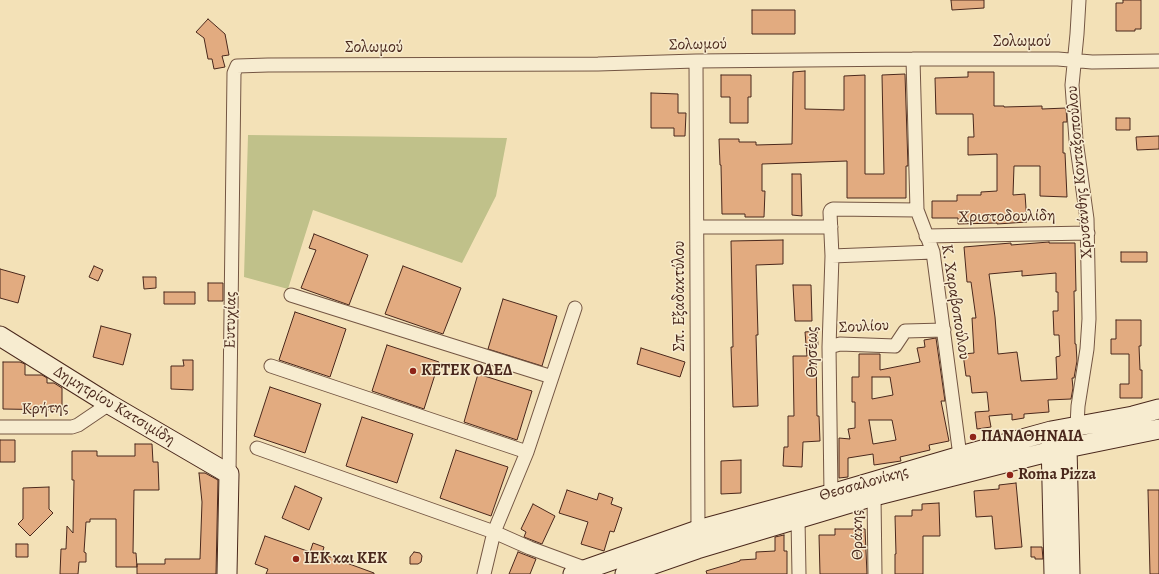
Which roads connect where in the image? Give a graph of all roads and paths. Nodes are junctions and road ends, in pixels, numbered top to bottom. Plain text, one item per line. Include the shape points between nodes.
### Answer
1 (1079, 0) edge
2 (914, 60) junction
3 (1074, 60) junction
4 (696, 61) junction
5 (1159, 61) edge
6 (237, 66) joint
7 (916, 210) junction
8 (697, 227) junction
9 (831, 227) junction
10 (1088, 233) junction
11 (926, 236) junction
12 (933, 252) junction
13 (832, 256) junction
14 (291, 295) dead end
15 (575, 308) dead end
16 (944, 330) junction
17 (0, 336) edge
18 (829, 347) junction
19 (271, 366) dead end
20 (552, 377) junction
21 (109, 404) junction
22 (1159, 409) edge
23 (1077, 426) junction
24 (0, 427) edge
25 (1159, 429) edge
26 (1051, 431) junction
27 (257, 448) dead end
28 (1066, 448) junction
29 (527, 452) junction
30 (960, 456) junction
31 (229, 474) junction
32 (831, 494) junction
33 (874, 496) junction
34 (798, 519) junction
35 (698, 530) junction
36 (494, 532) junction
37 (580, 572) edge
38 (631, 573) edge
39 (227, 574) edge
40 (484, 574) edge
41 (798, 574) edge
42 (875, 574) edge
43 (1054, 574) edge
44 (1070, 574) edge

1 - 3 street, Χρυσάνθης Κονταξοπούλου
2 - 3 street, Σολωμού
2 - 4 street, Σολωμού
2 - 7 street, Κ. Χαραβοπούλου
3 - 5 street, Σολωμού
3 - 10 street, Χρυσάνθης Κονταξοπούλου via 1073,116
4 - 6 street, Σολωμού
4 - 8 street, Σπ. Εξαδακτύλου
6 - 31 street, Ευτυχίας via 234,73
7 - 9 street, Θησέως via 831,210
7 - 11 street, Κ. Χαραβοπούλου
8 - 9 street
8 - 35 street, Σπ. Εξαδακτύλου
9 - 13 street, Θησέως
10 - 11 street, Χριστοδουλίδη
10 - 23 street, Χρυσάνθης Κονταξοπούλου via 1089,334
11 - 12 street, Κ. Χαραβοπούλου
12 - 13 street
12 - 16 street, Κ. Χαραβοπούλου
13 - 18 street, Θησέως
14 - 20 street
15 - 20 street
16 - 18 street, Σουλίου via 905,331 895,346 840,344
16 - 30 street, Κ. Χαραβοπούλου
17 - 21 main road, Δημητρίου Κατσιμίδη
18 - 32 street, Θησέως
19 - 29 street
20 - 29 street
21 - 24 street, Κρήτης via 72,427
21 - 31 main road, Δημητρίου Κατσιμίδη
22 - 23 main road, Θεσσαλονίκης
23 - 26 main road, Θεσσαλονίκης
23 - 28 main road
25 - 28 main road, Θεσσαλονίκης
26 - 28 main road
26 - 30 main road, Θεσσαλονίκης
27 - 36 street
28 - 33 main road, Θεσσαλονίκης
28 - 43 main road
28 - 44 main road
29 - 36 street
30 - 32 main road, Θεσσαλονίκης
31 - 39 main road, Ευτυχίας
32 - 35 main road, Θεσσαλονίκης
33 - 34 main road, Θεσσαλονίκης
33 - 42 street, Θράκης
34 - 38 main road, Θεσσαλονίκης via 697,549
34 - 41 street
35 - 37 main road, Θεσσαλονίκης
36 - 37 street
36 - 40 street

